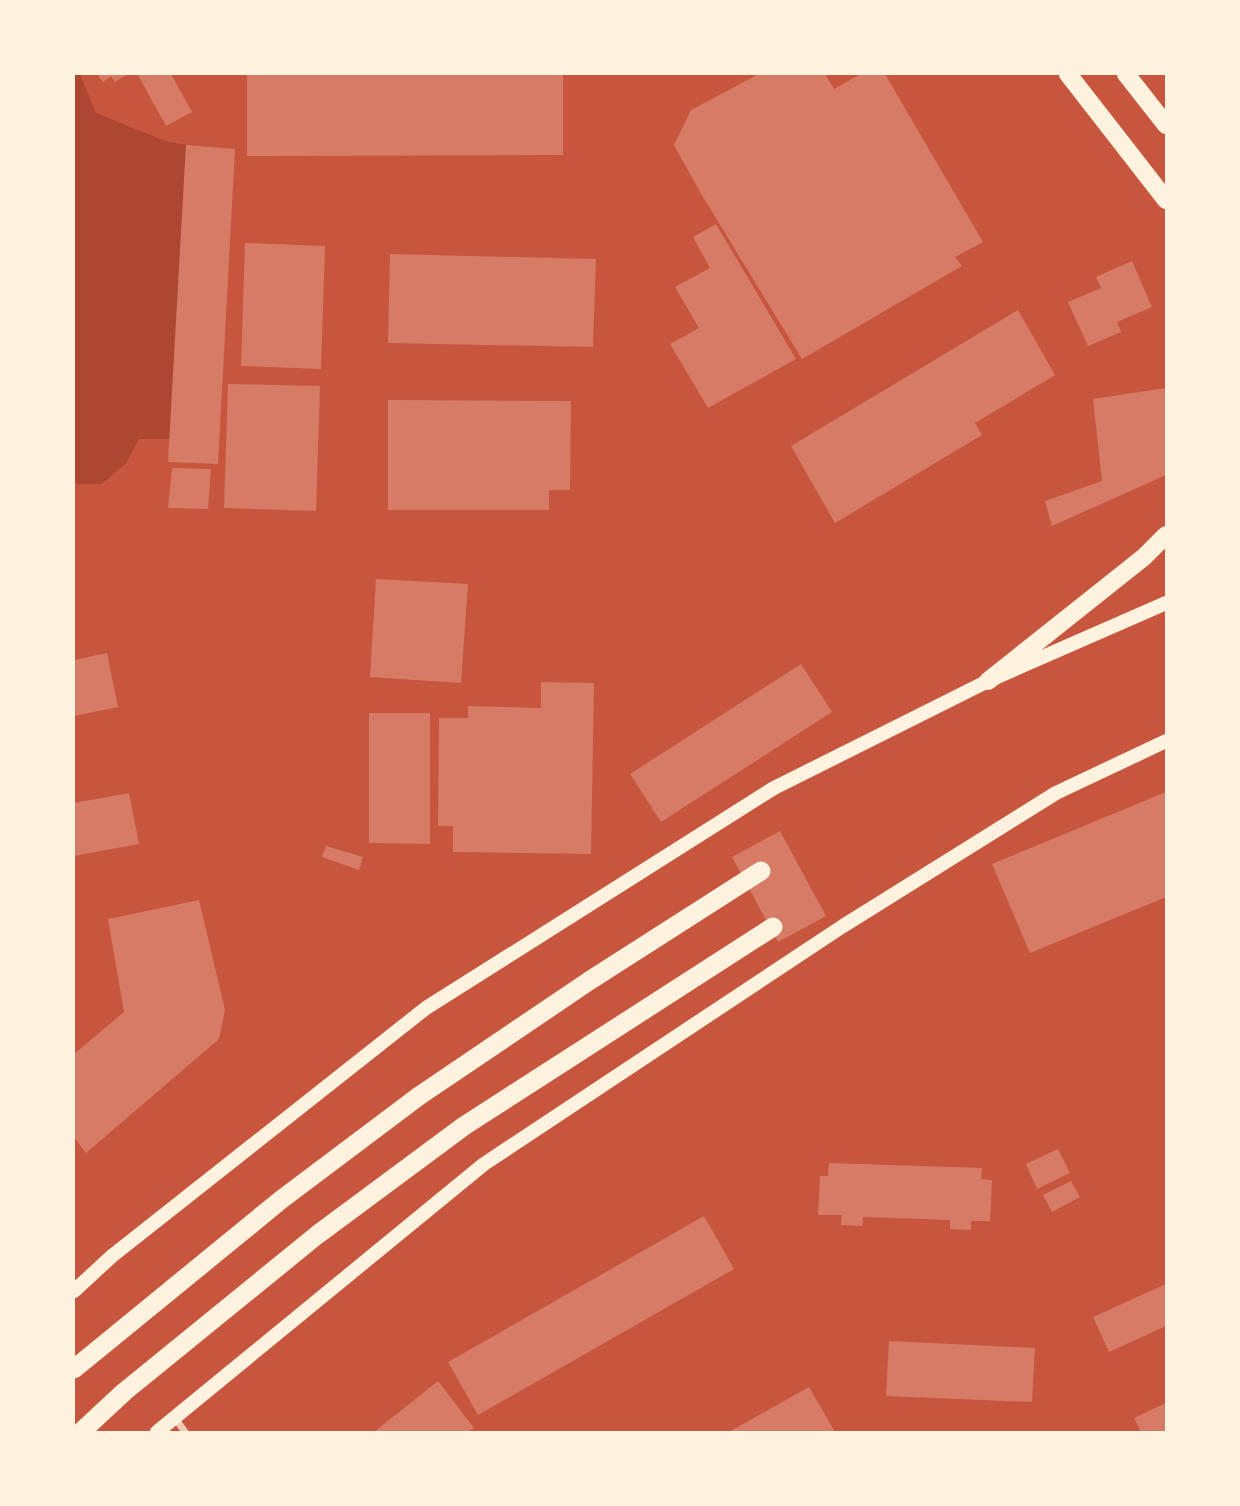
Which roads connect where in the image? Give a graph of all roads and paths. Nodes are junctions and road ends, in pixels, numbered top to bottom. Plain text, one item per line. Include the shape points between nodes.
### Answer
1 (1068, 74) edge
2 (1126, 74) edge
3 (1167, 125) edge
4 (1167, 200) edge
5 (1167, 535) edge
6 (1167, 603) edge
7 (988, 681) junction
8 (1167, 741) edge
9 (761, 871) dead end
10 (773, 927) dead end
11 (74, 1291) edge
12 (74, 1369) edge
13 (175, 1418) junction
14 (81, 1433) edge
15 (157, 1433) edge
16 (185, 1433) edge

1 - 4 main road
2 - 3 main road
5 - 7 main road
6 - 7 main road
7 - 11 main road via 775,788 426,1008
8 - 13 main road via 1056,793 844,926 484,1164
9 - 12 highway via 419,1096 282,1199
10 - 14 highway via 464,1126 317,1236 124,1392
13 - 15 main road
13 - 16 street

